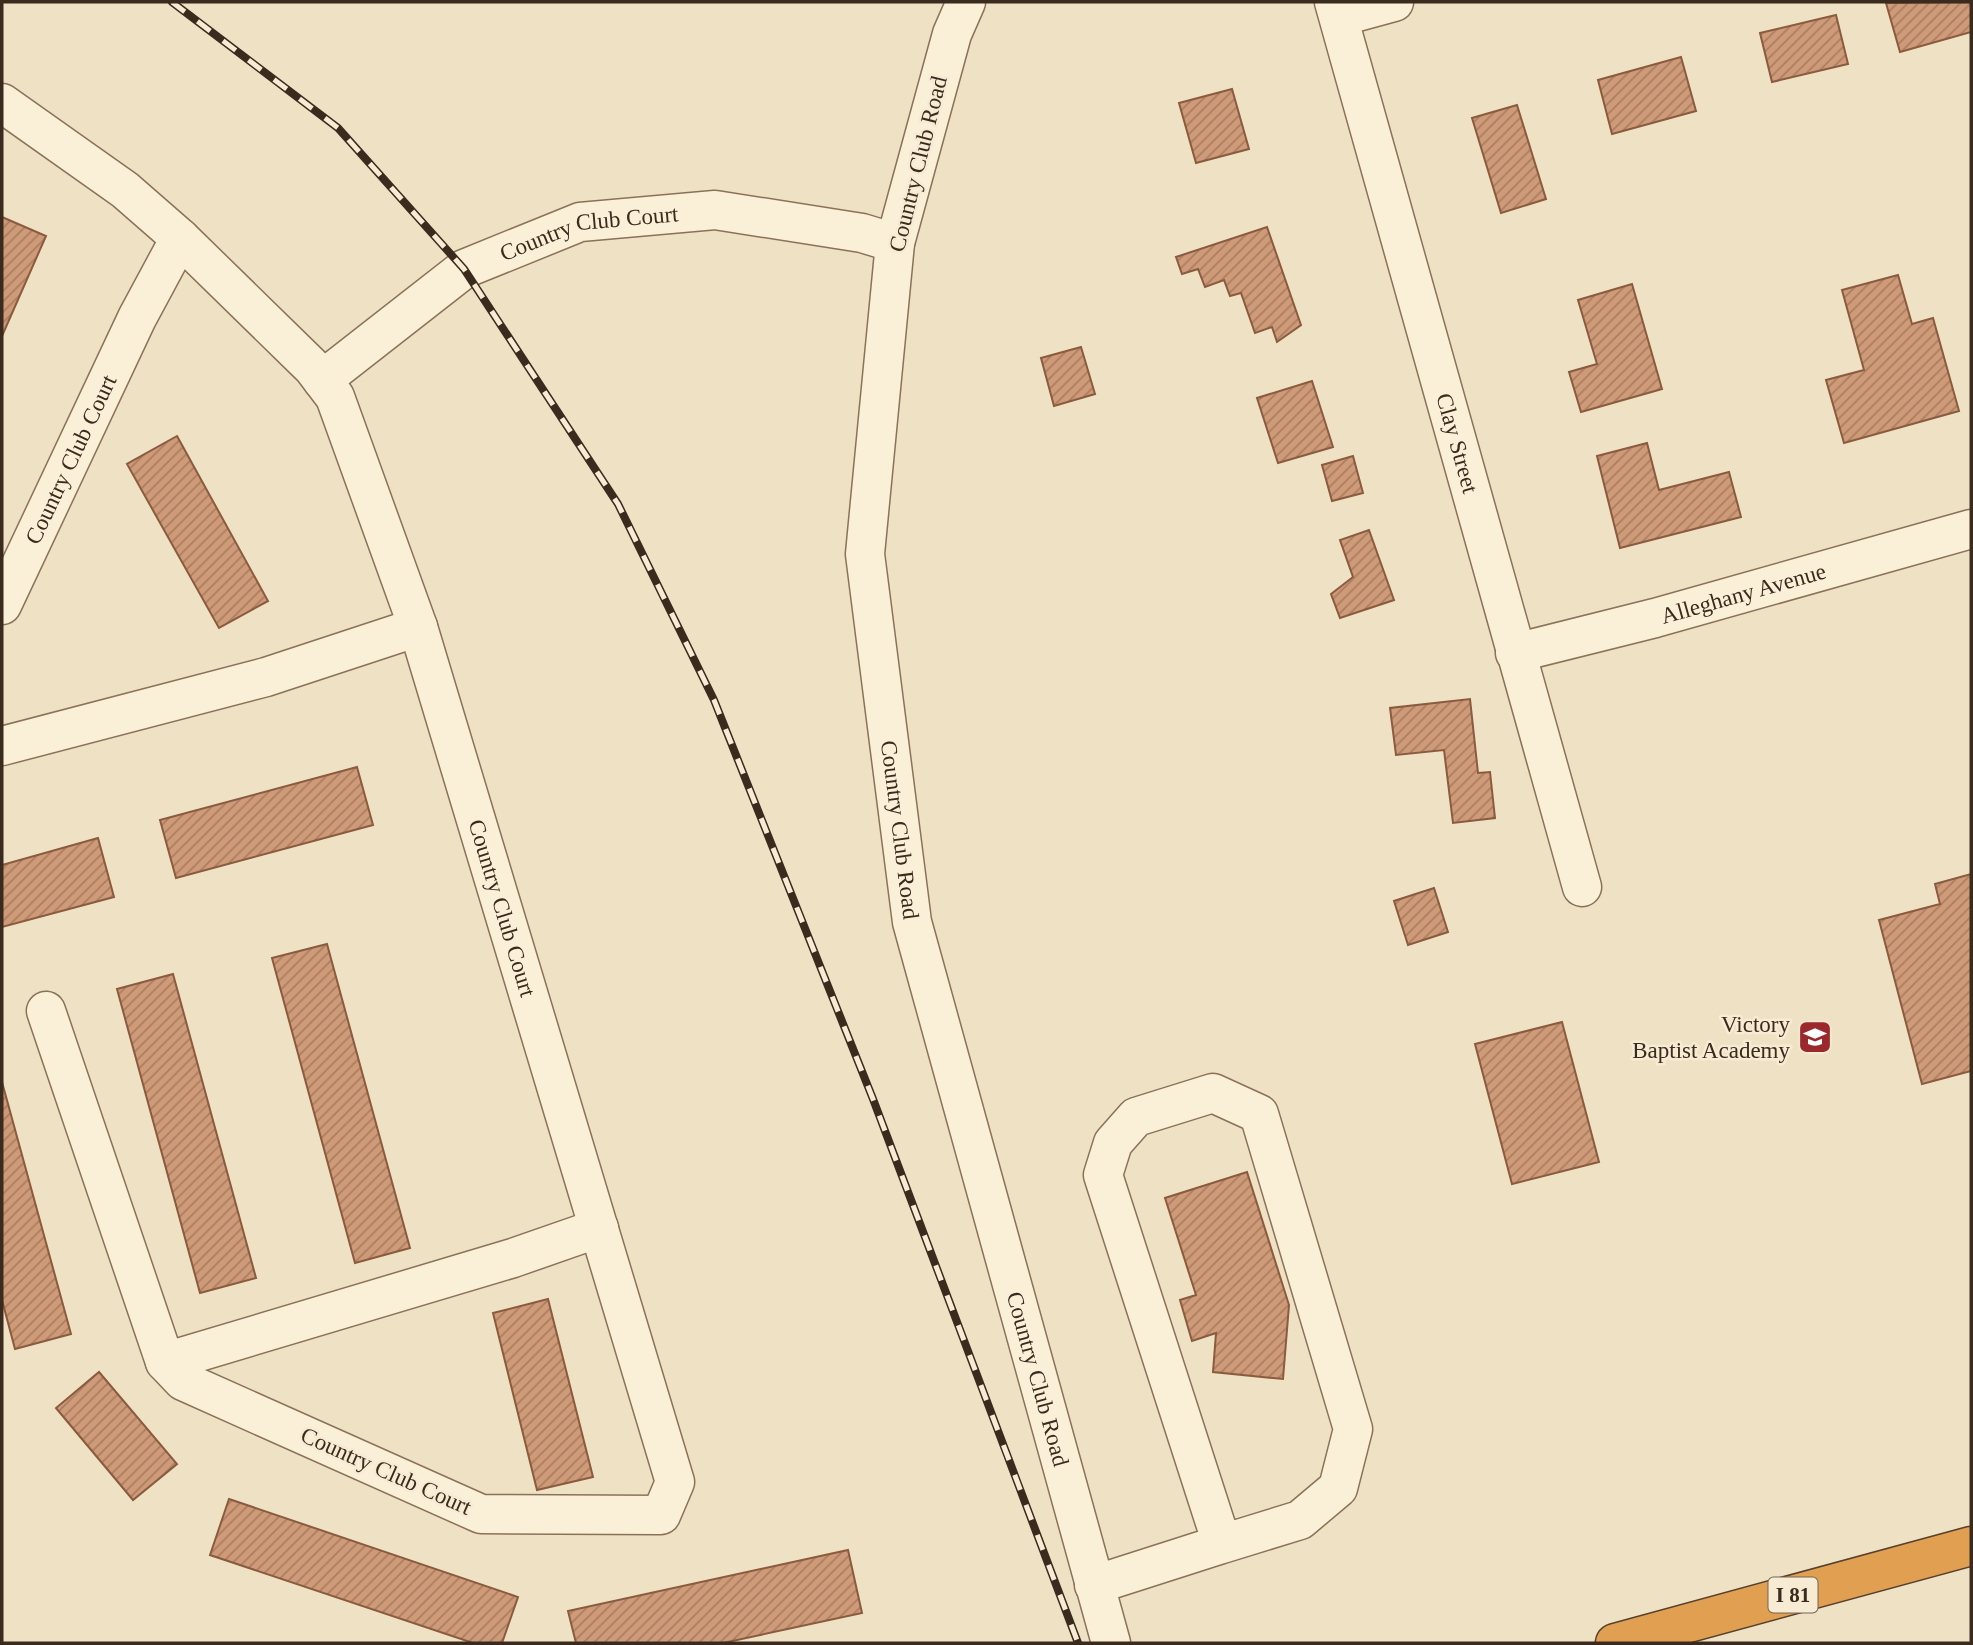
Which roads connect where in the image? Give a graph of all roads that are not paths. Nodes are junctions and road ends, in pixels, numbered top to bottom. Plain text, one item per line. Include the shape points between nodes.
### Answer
1 (966, 2) edge
2 (1394, 2) edge
3 (1337, 10) edge
4 (2, 103) edge
5 (180, 238) junction
6 (895, 243) junction
7 (321, 380) junction
8 (1971, 529) edge
9 (2, 605) edge
10 (418, 627) junction
11 (1515, 653) junction
12 (2, 746) edge
13 (1582, 887) dead end
14 (46, 1010) dead end
15 (599, 1228) junction
16 (165, 1362) junction
17 (1222, 1544) junction
18 (1971, 1546) edge
19 (1094, 1585) junction
20 (1111, 1643) edge
21 (1615, 1643) edge

1 - 6 street, Country Club Road via 952,34
2 - 3 street
3 - 11 street, Clay Street
4 - 5 street, Country Club Court via 125,190
5 - 7 street, Country Club Court
5 - 9 street, Country Club Court via 137,318
6 - 7 street, Country Club Court via 862,233 715,210 580,222 464,269
6 - 19 street, Country Club Road via 865,554 912,922
7 - 10 street, Country Club Court via 335,397
8 - 11 street, Alleghany Avenue
10 - 12 street via 266,677
10 - 15 street, Country Club Court
11 - 13 street, Clay Street
14 - 16 street
15 - 16 street
15 - 16 street, Country Club Court via 675,1482 661,1515 481,1514 183,1381
17 - 17 street via 1103,1175 1113,1143 1136,1117 1213,1093 1259,1114 1353,1429 1338,1488 1300,1520
17 - 19 street
18 - 21 highway, I 81
19 - 20 street, Country Club Road

